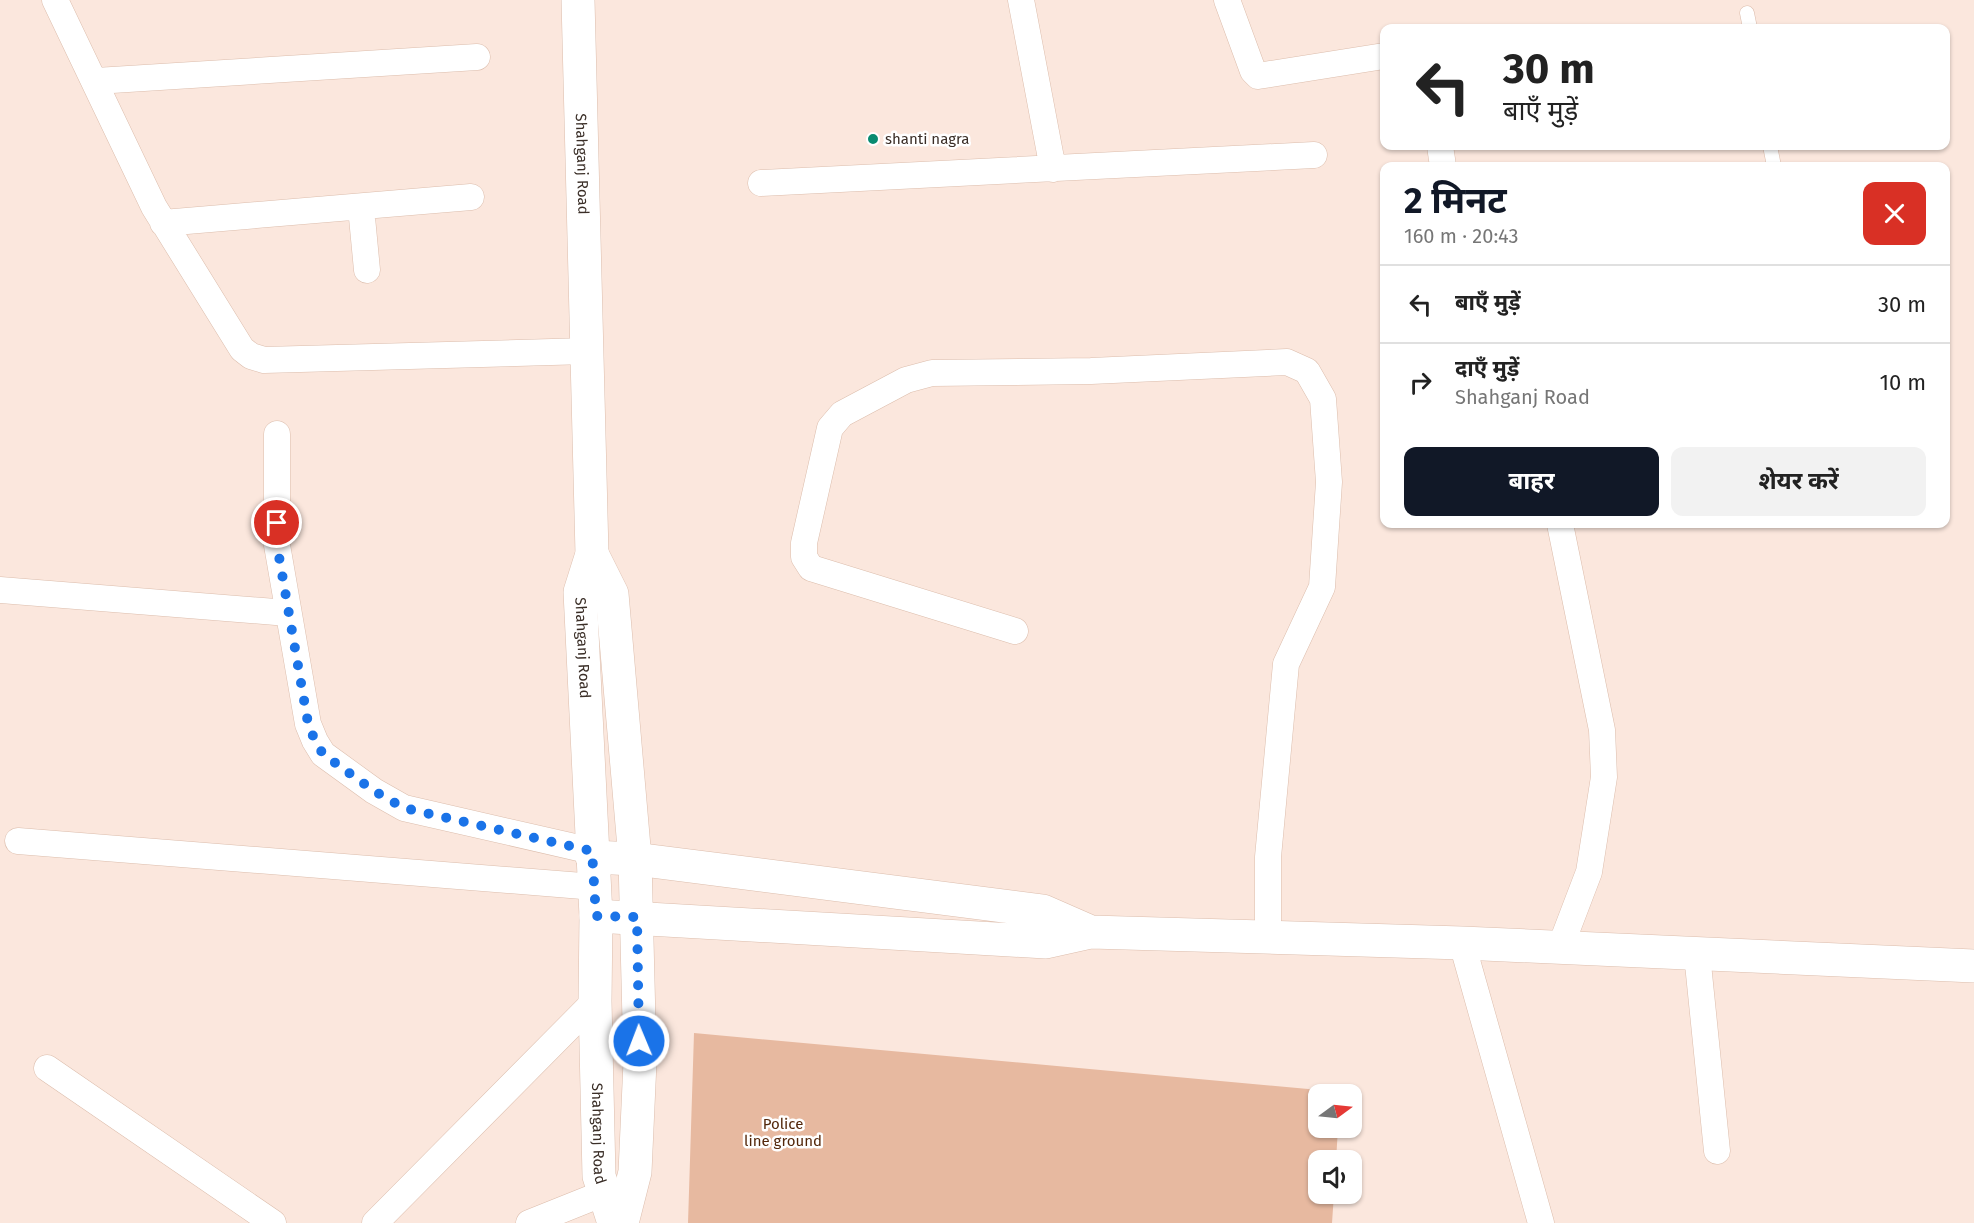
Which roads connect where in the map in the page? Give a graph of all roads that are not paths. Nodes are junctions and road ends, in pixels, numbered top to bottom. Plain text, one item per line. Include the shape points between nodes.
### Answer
1 (55, 0) edge
2 (578, 0) edge
3 (1021, 0) edge
4 (1227, 0) edge
5 (1747, 13) dead end
6 (1749, 24) edge
7 (477, 57) dead end
8 (1380, 57) edge
9 (96, 81) junction
10 (1314, 155) dead end
11 (1053, 169) junction
12 (761, 183) dead end
13 (471, 197) dead end
14 (361, 207) junction
15 (163, 223) junction
16 (367, 270) dead end
17 (587, 351) junction
18 (277, 434) dead end
19 (1561, 528) edge
20 (592, 554) junction
21 (0, 590) edge
22 (288, 613) junction
23 (1015, 631) dead end
24 (18, 841) dead end
25 (635, 859) junction
26 (594, 878) junction
27 (637, 917) junction
28 (1091, 932) junction
29 (1268, 937) junction
30 (1462, 943) junction
31 (1560, 948) junction
32 (1697, 954) junction
33 (1974, 966) edge
34 (595, 1001) junction
35 (47, 1068) dead end
36 (1717, 1151) dead end
37 (609, 1208) edge
38 (273, 1223) edge
39 (375, 1223) edge
40 (529, 1223) edge
41 (622, 1223) edge
42 (1541, 1223) edge

1 - 9 street
2 - 17 main road, Shahganj Road
3 - 11 street
4 - 8 street via 1258,76
5 - 6 lane
7 - 9 street
9 - 15 street
10 - 11 street
11 - 12 street
13 - 14 street
14 - 15 street
14 - 16 street
15 - 17 street via 242,349 257,359
17 - 20 main road, Shahganj Road
18 - 22 street via 277,545
19 - 31 street via 1602,730 1604,777 1589,872
20 - 25 main road via 612,594
20 - 26 main road, Shahganj Road via 580,592
21 - 22 street
22 - 26 street via 308,723 323,754 404,808
23 - 29 street via 811,568 804,557 804,543 830,428 842,414 906,380 932,373 1287,362 1306,371 1323,399 1329,482 1322,587 1287,664 1268,857
24 - 26 street
25 - 26 main road
25 - 27 main road
25 - 28 main road via 1043,911
26 - 27 main road
26 - 34 main road, Shahganj Road
27 - 28 main road via 1046,942
27 - 41 main road via 640,1062 634,1172
28 - 29 main road
29 - 30 main road
30 - 31 main road
30 - 42 street
31 - 32 main road
32 - 33 main road
32 - 36 street
34 - 37 main road, Shahganj Road via 599,1176
34 - 39 street
35 - 38 street
37 - 40 street

